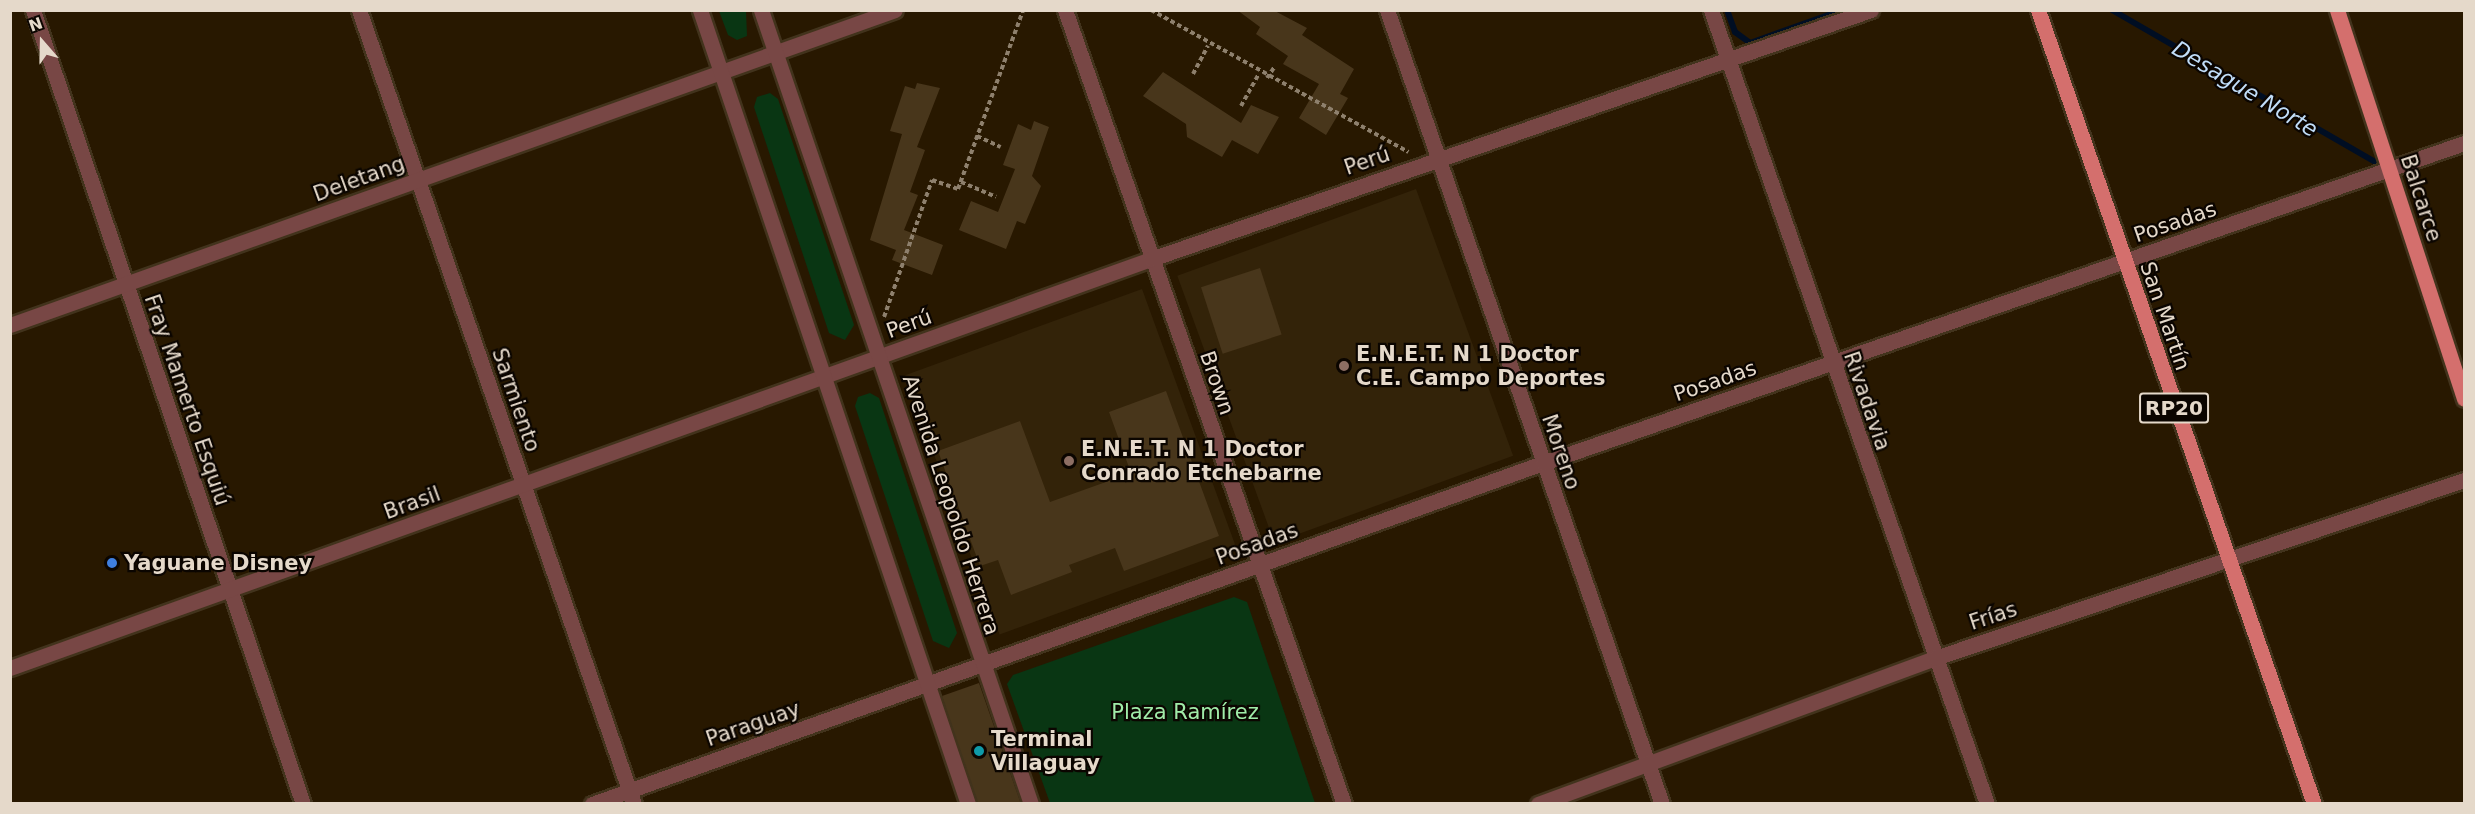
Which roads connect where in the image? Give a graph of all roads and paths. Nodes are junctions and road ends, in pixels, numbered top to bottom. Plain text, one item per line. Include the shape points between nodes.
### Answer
1 (33, 10) edge
2 (359, 10) edge
3 (700, 10) edge
4 (761, 10) edge
5 (895, 10) edge
6 (1023, 10) edge
7 (1065, 10) edge
8 (1151, 10) edge
9 (1388, 10) edge
10 (1712, 10) edge
11 (1871, 10) edge
12 (2038, 10) edge
13 (2337, 10) edge
14 (1208, 46) junction
15 (776, 53) junction
16 (1729, 60) junction
17 (1275, 66) dead end
18 (722, 73) junction
19 (1193, 74) dead end
20 (1259, 74) junction
21 (1267, 78) junction
22 (1241, 106) dead end
23 (977, 136) junction
24 (2464, 143) edge
25 (1001, 147) dead end
26 (1434, 160) junction
27 (2389, 168) junction
28 (418, 181) junction
29 (961, 182) junction
30 (996, 197) dead end
31 (1151, 259) junction
32 (2125, 262) junction
33 (125, 284) junction
34 (10, 325) edge
35 (874, 342) junction
36 (879, 357) junction
37 (1832, 362) junction
38 (828, 377) junction
39 (2464, 399) edge
40 (1543, 464) junction
41 (2464, 480) edge
42 (523, 486) junction
43 (2226, 561) junction
44 (1260, 565) junction
45 (230, 590) junction
46 (1935, 658) junction
47 (983, 666) junction
48 (10, 668) edge
49 (928, 685) junction
50 (1649, 764) junction
51 (631, 797) edge
52 (303, 804) edge
53 (592, 804) edge
54 (968, 804) edge
55 (1031, 804) edge
56 (1344, 804) edge
57 (1538, 804) edge
58 (1662, 804) edge
59 (1987, 804) edge
60 (2314, 804) edge

1 - 33 street, Fray Mamerto Esquiú
2 - 28 street, Sarmiento
3 - 18 street
4 - 15 street, Avenida Leopoldo Herrera
5 - 15 street
6 - 23 path
7 - 31 street, Brown
8 - 14 path
9 - 26 street, Moreno
10 - 16 street, Rivadavia
11 - 16 street, Perú
12 - 32 main road, San Martín / RP20
13 - 27 main road, Balcarce
14 - 19 path
14 - 20 path
15 - 18 street
15 - 35 street, Avenida Leopoldo Herrera
16 - 26 street, Perú
16 - 37 street, Rivadavia
17 - 21 path
18 - 28 street, Deletang
18 - 38 street
20 - 21 path
20 - 22 path
21 - 26 path
23 - 25 path
23 - 29 path
24 - 27 street, Posadas
26 - 31 street, Perú
26 - 40 street, Moreno
27 - 32 street, Posadas
27 - 39 main road, Balcarce
28 - 33 street, Deletang
28 - 42 street, Sarmiento
29 - 30 path
29 - 35 path via 958,189 932,180
31 - 36 street, Perú
31 - 44 street, Brown
32 - 37 street, Posadas
32 - 43 main road, San Martín / RP20
33 - 34 street, Deletang
33 - 45 street, Fray Mamerto Esquiú
35 - 36 street, Avenida Leopoldo Herrera
36 - 38 street, Avenida Leopoldo Herrera
36 - 47 street, Avenida Leopoldo Herrera
37 - 40 street, Posadas
37 - 46 street, Rivadavia
38 - 42 street, Brasil
38 - 49 street
40 - 44 street, Posadas
40 - 50 street, Moreno
41 - 43 street, Frías
42 - 45 street, Brasil
42 - 51 street, Sarmiento
43 - 46 street, Frías
43 - 60 main road, San Martín / RP20
44 - 47 street, Posadas
44 - 56 street, Brown
45 - 48 street, Brasil
45 - 52 street, Fray Mamerto Esquiú
46 - 50 street, Frías
46 - 59 street, Rivadavia
47 - 49 street, Avenida Leopoldo Herrera
47 - 55 street, Avenida Leopoldo Herrera
49 - 51 street, Paraguay
49 - 54 street
50 - 57 street, Frías
50 - 58 street, Moreno
51 - 53 street, Paraguay

